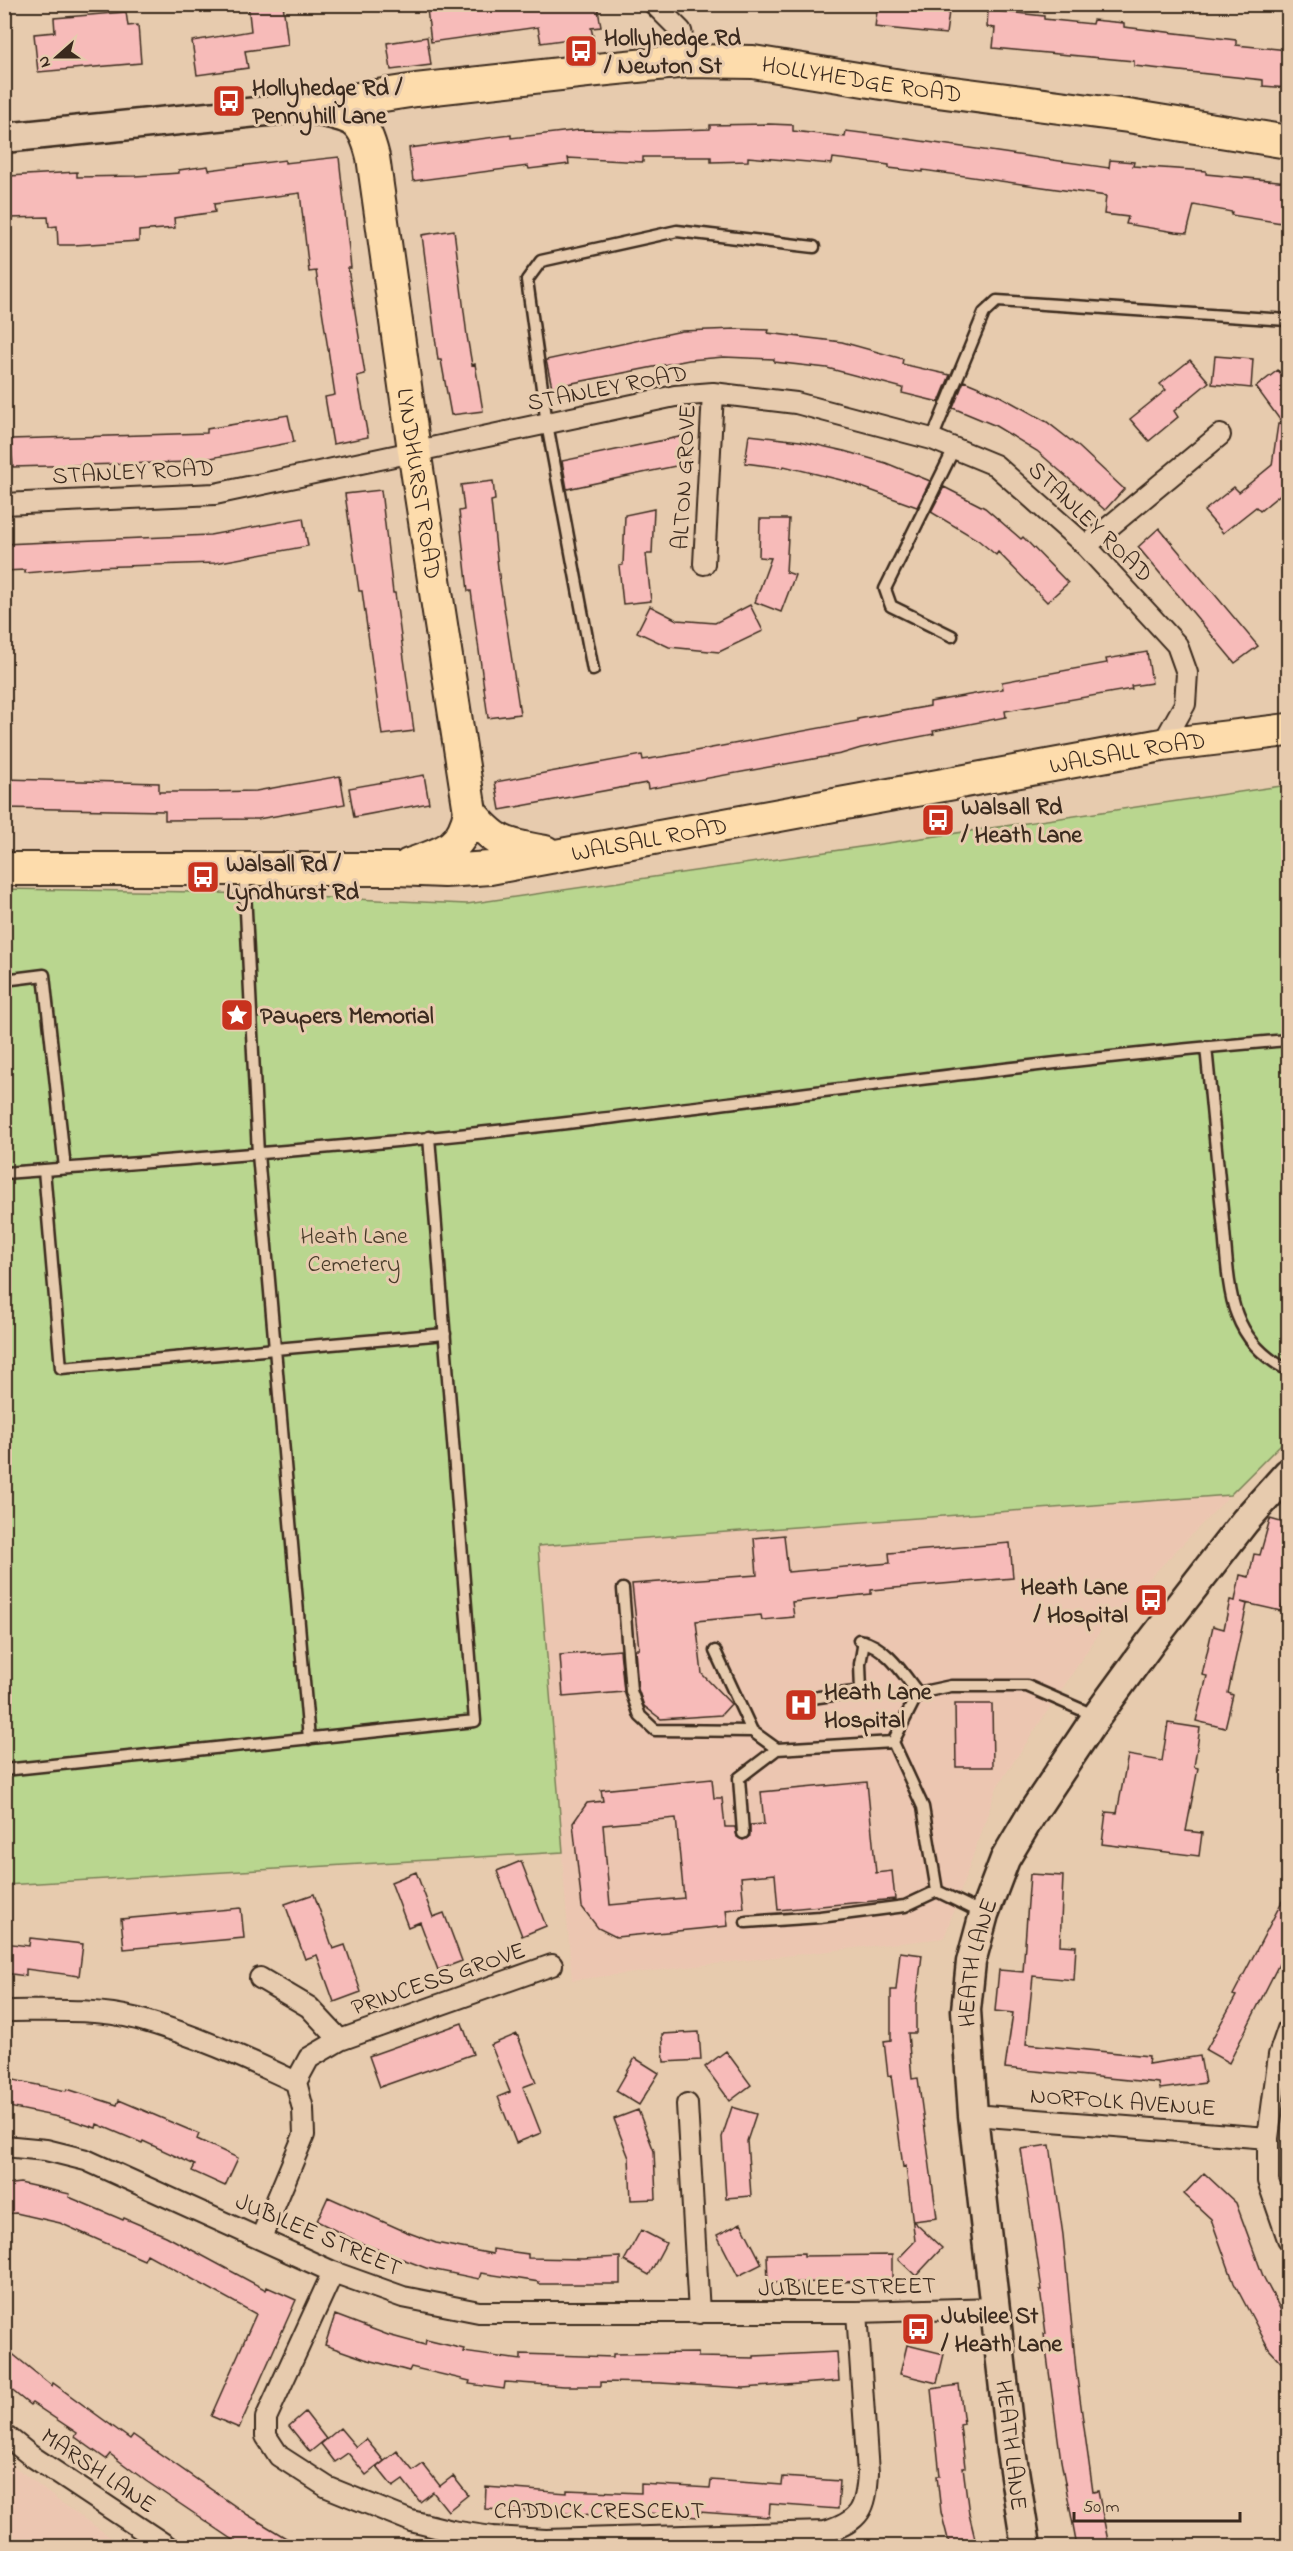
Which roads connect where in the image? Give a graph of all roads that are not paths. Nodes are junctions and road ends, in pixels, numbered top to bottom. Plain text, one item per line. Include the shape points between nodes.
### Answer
1 (654, 4) edge
2 (687, 61) junction
3 (416, 90) junction
4 (306, 107) junction
5 (4, 138) edge
6 (1285, 140) edge
7 (373, 157) junction
8 (814, 247) dead end
9 (1288, 320) edge
10 (713, 393) junction
11 (547, 424) junction
12 (1220, 435) dead end
13 (932, 439) junction
14 (954, 449) junction
15 (414, 450) junction
16 (4, 504) edge
17 (1086, 546) junction
18 (704, 564) dead end
19 (952, 636) dead end
20 (592, 670) dead end
21 (1288, 730) edge
22 (1161, 745) junction
23 (470, 812) junction
24 (564, 855) junction
25 (4, 868) edge
26 (398, 868) junction
27 (244, 870) junction
28 (4, 980) edge
29 (1288, 1040) edge
30 (1206, 1047) junction
31 (429, 1137) junction
32 (258, 1154) junction
33 (65, 1168) junction
34 (45, 1170) junction
35 (4, 1173) edge
36 (445, 1334) junction
37 (275, 1349) junction
38 (1288, 1370) edge
39 (1288, 1473) edge
40 (623, 1589) dead end
41 (715, 1651) dead end
42 (918, 1693) junction
43 (812, 1698) dead end
44 (1097, 1716) junction
45 (752, 1731) junction
46 (309, 1738) junction
47 (893, 1742) junction
48 (777, 1749) junction
49 (4, 1770) edge
50 (743, 1833) dead end
51 (937, 1891) junction
52 (984, 1914) junction
53 (746, 1922) dead end
54 (552, 1965) dead end
55 (260, 1978) dead end
56 (4, 2011) edge
57 (1288, 2029) edge
58 (340, 2040) junction
59 (296, 2082) junction
60 (687, 2104) dead end
61 (973, 2115) junction
62 (1269, 2139) junction
63 (4, 2146) edge
64 (261, 2238) junction
65 (1288, 2239) edge
66 (333, 2272) junction
67 (995, 2308) junction
68 (857, 2312) junction
69 (699, 2313) junction
70 (4, 2434) edge
71 (167, 2547) edge
72 (1026, 2547) edge

1 - 2 street via 681,31
2 - 3 main road, HOLLYHEDGE ROAD
2 - 6 main road, HOLLYHEDGE ROAD via 753,63
3 - 4 main road, HOLLYHEDGE ROAD
3 - 7 main road, LYNDHURST ROAD via 384,117
4 - 5 street, HOLLYHEDGE ROAD
4 - 7 main road, LYNDHURST ROAD via 352,118 367,134
7 - 15 main road, LYNDHURST ROAD
8 - 11 lane via 677,231 542,261 527,280
9 - 13 lane via 997,300 984,313
10 - 11 street, STANLEY ROAD via 675,396
10 - 13 street, STANLEY ROAD via 796,403
10 - 18 street, ALTON GROVE
11 - 15 street, STANLEY ROAD
11 - 20 lane
12 - 17 street
13 - 14 street, STANLEY ROAD
14 - 17 street, STANLEY ROAD via 995,465
14 - 19 lane via 885,589 891,606
15 - 16 street, STANLEY ROAD via 215,494
15 - 23 main road, LYNDHURST ROAD
17 - 22 street, STANLEY ROAD via 1177,645 1187,673 1185,704
21 - 22 main road, WALSALL ROAD
22 - 24 main road, WALSALL ROAD
23 - 24 main road via 491,837 501,842
23 - 26 main road, LYNDHURST ROAD via 461,838 447,852
24 - 26 main road, WALSALL ROAD via 444,872
25 - 27 main road, WALSALL ROAD
26 - 27 main road, WALSALL ROAD
27 - 32 lane
28 - 33 lane via 44,975
29 - 30 lane
30 - 31 lane
30 - 38 lane via 1227,1261 1236,1314 1259,1350
31 - 32 lane
31 - 36 lane
32 - 33 lane
32 - 37 lane
33 - 34 lane
34 - 35 lane
34 - 37 lane via 61,1368
36 - 37 lane
36 - 46 lane via 475,1721
37 - 46 lane
39 - 44 street, HEATH LANE via 1245,1521
40 - 45 lane via 631,1690 640,1716 655,1730
41 - 45 lane
42 - 43 lane via 882,1650 861,1640 861,1691
42 - 44 lane via 951,1686 1027,1686
42 - 47 lane
44 - 52 street, HEATH LANE via 1005,1859
45 - 48 lane
46 - 49 lane
47 - 48 lane
47 - 51 lane via 923,1807
48 - 50 lane via 739,1778
51 - 52 lane
51 - 53 lane via 905,1906
52 - 61 street, HEATH LANE via 971,1962 966,2010
54 - 58 street, PRINCESS GROVE
55 - 58 street, PRINCESS GROVE via 309,2007
56 - 59 street via 136,2018 215,2045
57 - 62 street via 1279,2055
58 - 59 street, PRINCESS GROVE via 309,2058
59 - 64 street via 304,2135
60 - 69 street
61 - 62 street, NORFOLK AVENUE
61 - 67 street, HEATH LANE
62 - 65 street via 1268,2181
63 - 64 street, JUBILEE STREET via 46,2150 86,2160
64 - 66 street, JUBILEE STREET
66 - 68 street, CADDICK CRESCENT via 266,2418 266,2436 279,2456 327,2487 411,2521 492,2537 546,2540 825,2532 852,2522 867,2494 868,2473
66 - 69 street, JUBILEE STREET via 403,2297 479,2312
67 - 68 street, JUBILEE STREET
67 - 72 street, HEATH LANE
68 - 69 street, JUBILEE STREET
70 - 71 street, MARSH LANE

